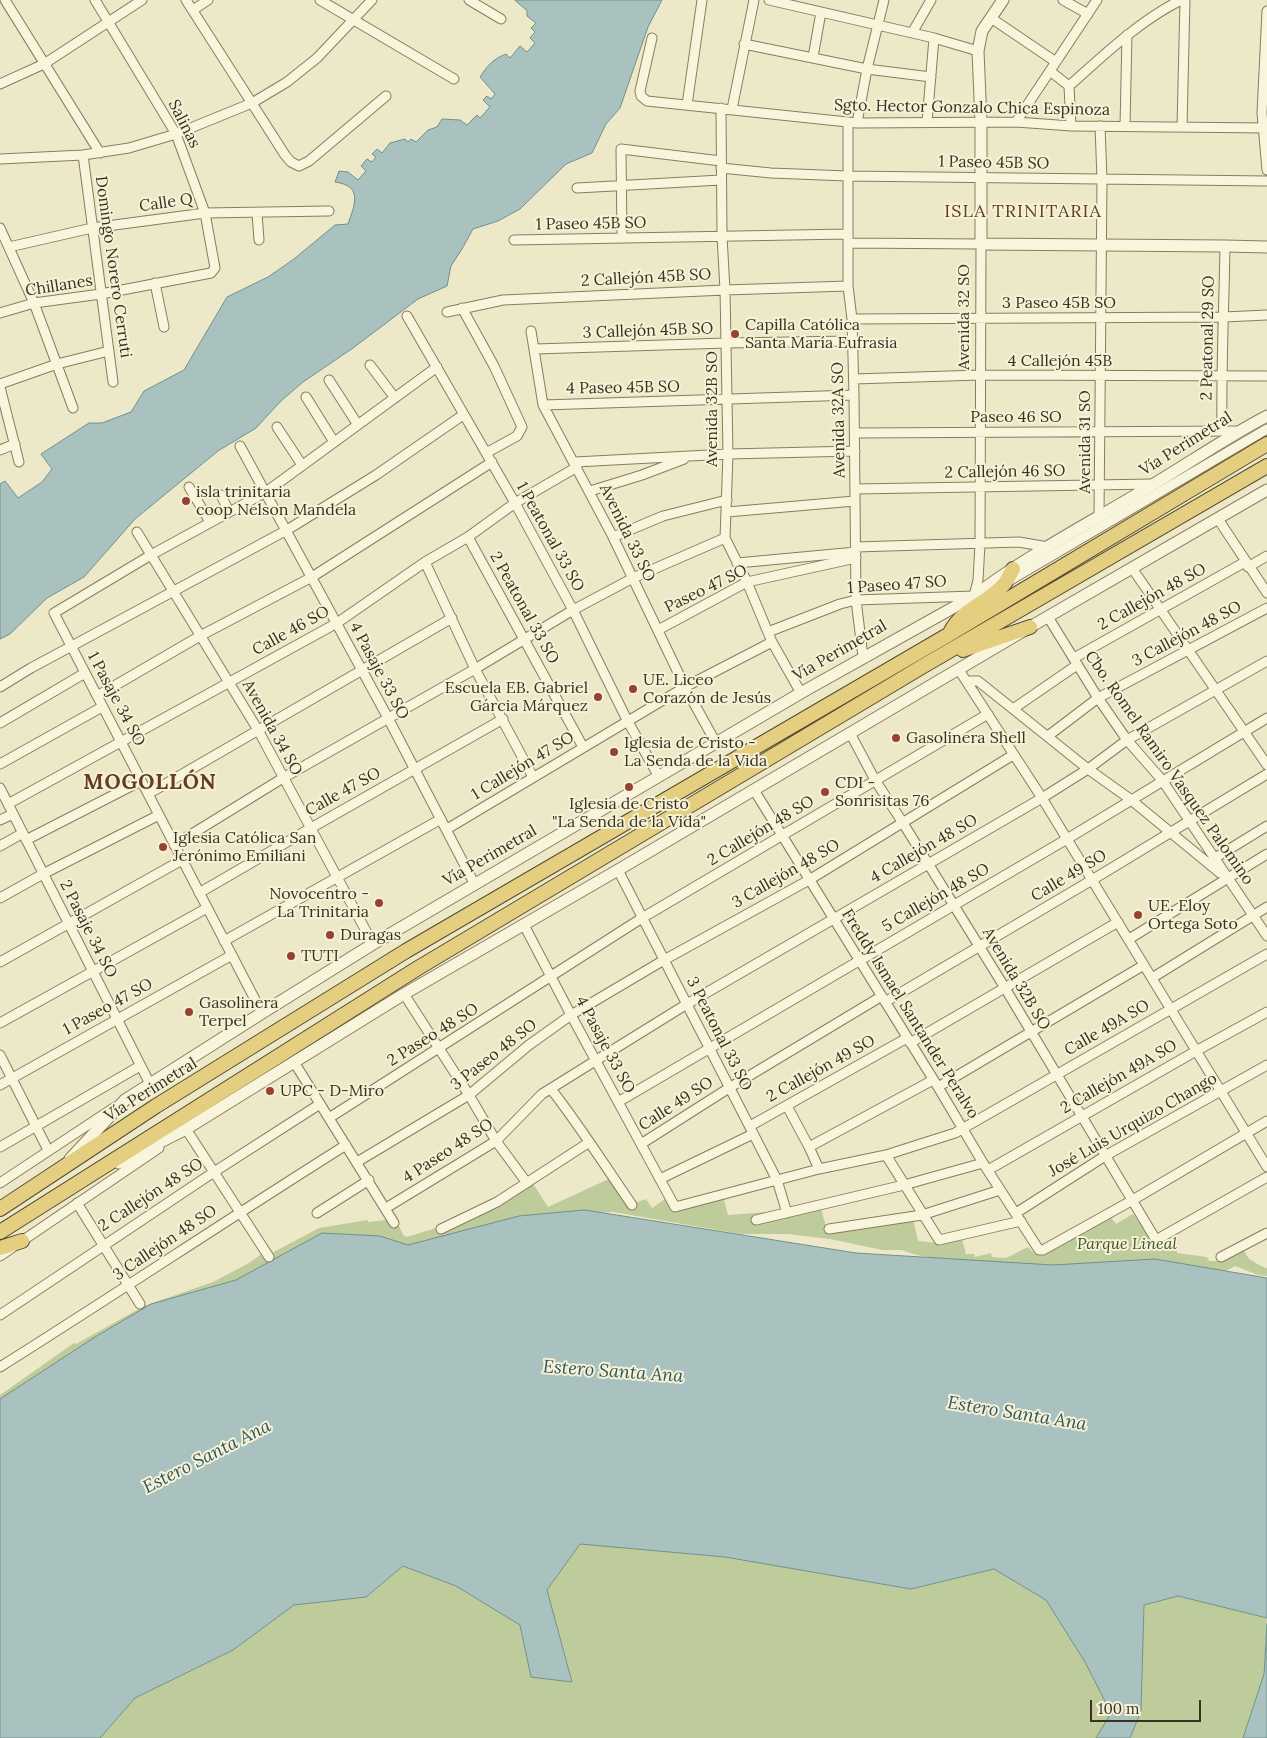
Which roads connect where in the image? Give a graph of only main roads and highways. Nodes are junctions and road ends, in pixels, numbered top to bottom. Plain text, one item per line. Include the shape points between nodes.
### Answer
1 (1267, 444) edge
2 (1267, 466) edge
3 (1013, 569) road end
4 (1030, 627) road end
5 (948, 635) junction
6 (925, 665) junction
7 (406, 951) junction
8 (418, 968) junction
9 (0, 1209) edge
10 (0, 1232) edge
11 (22, 1241) road end
12 (0, 1248) edge

1 - 5 highway, Vía Perimetral
2 - 6 highway
3 - 5 highway via 1005,584 962,615
4 - 6 highway
5 - 7 highway, Vía Perimetral
6 - 8 highway
7 - 8 highway
7 - 9 highway, Vía Perimetral via 156,1106
8 - 10 highway
11 - 12 highway

